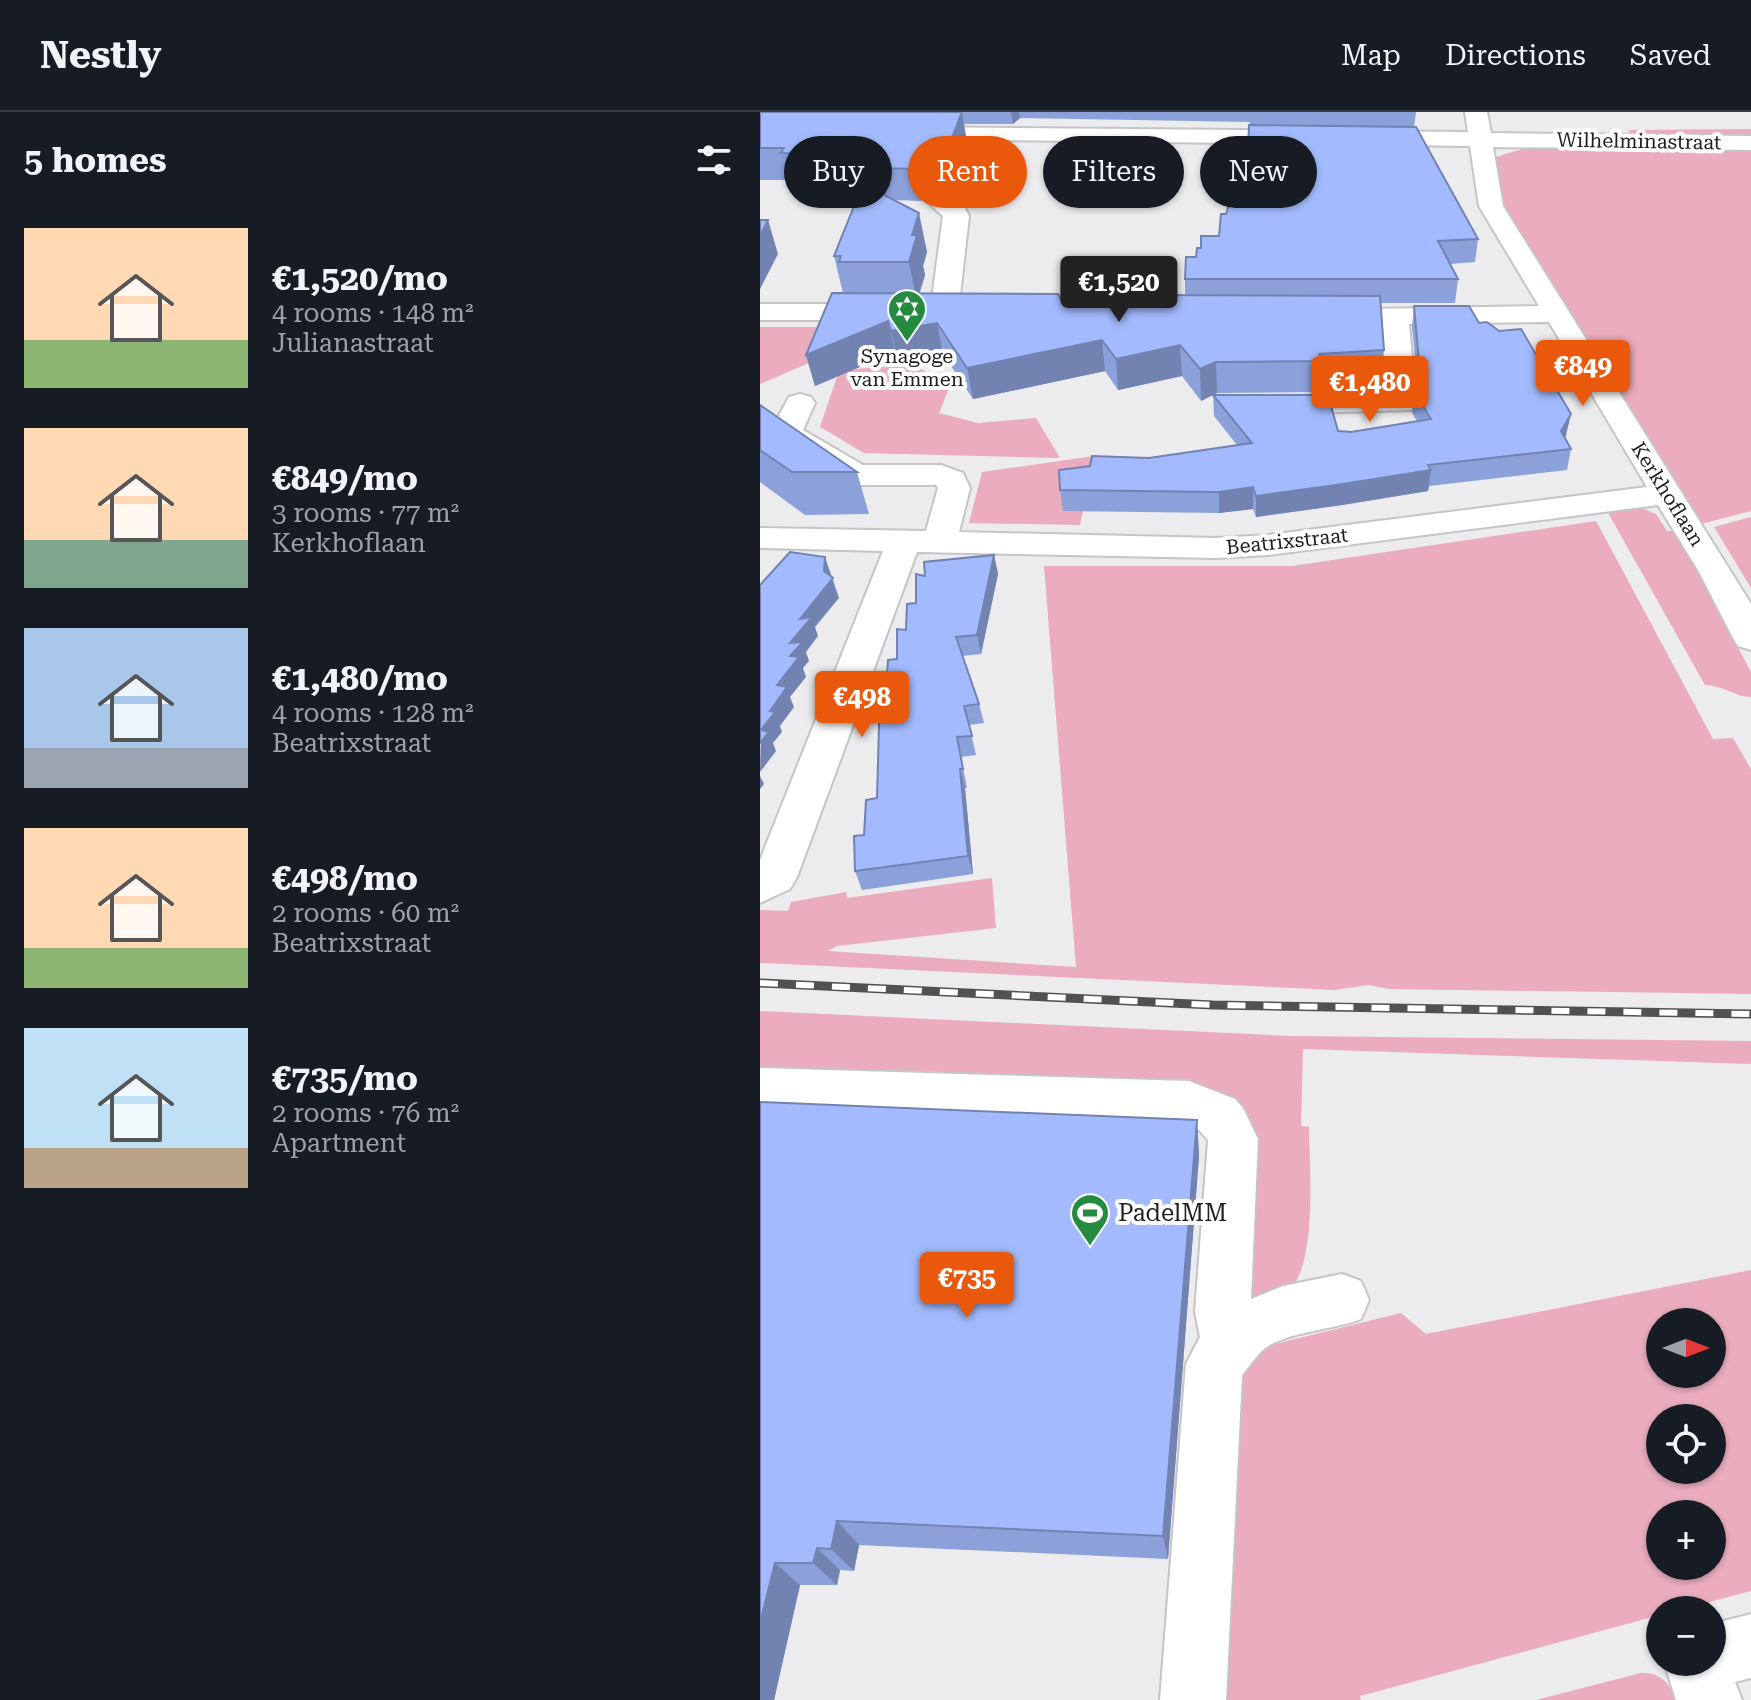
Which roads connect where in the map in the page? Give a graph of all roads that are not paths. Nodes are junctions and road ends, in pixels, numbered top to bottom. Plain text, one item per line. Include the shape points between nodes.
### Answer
1 (1610, 115) dead end
2 (1479, 126) edge
3 (882, 132) edge
4 (985, 134) junction
5 (1622, 141) junction
6 (1751, 143) edge
7 (760, 312) edge
8 (944, 313) junction
9 (975, 313) edge
10 (1557, 314) junction
11 (1301, 315) edge
12 (1394, 316) junction
13 (800, 403) dead end
14 (1245, 405) edge
15 (1667, 494) junction
16 (760, 538) edge
17 (922, 542) junction
18 (1751, 638) edge
19 (760, 886) edge
20 (760, 1089) edge
21 (1342, 1300) dead end
22 (1230, 1345) junction
23 (1751, 1646) edge
24 (1726, 1652) edge
25 (1701, 1676) edge
26 (1193, 1700) edge
27 (1709, 1700) edge

1 - 5 street
2 - 4 street, Wilhelminastraat
2 - 5 street, Wilhelminastraat
2 - 10 street, Kerkhoflaan via 1491,206
3 - 4 street, Wilhelminastraat
4 - 8 street via 969,178 949,185 935,198 956,216
5 - 6 street, Wilhelminastraat
7 - 8 street
8 - 9 street
10 - 12 street
10 - 15 street, Kerkhoflaan
11 - 12 street
12 - 14 street via 1401,404
13 - 17 street via 788,434 856,475 941,475 952,480 954,488
15 - 17 street, Beatrixstraat via 1268,545
15 - 18 street, Kerkhoflaan
16 - 17 street, Beatrixstraat
17 - 19 street via 775,877
20 - 22 street via 1189,1103 1209,1108 1224,1119 1233,1139 1223,1312
21 - 22 street via 1283,1313 1245,1329
22 - 26 street via 1214,1364
23 - 24 street
25 - 27 street

